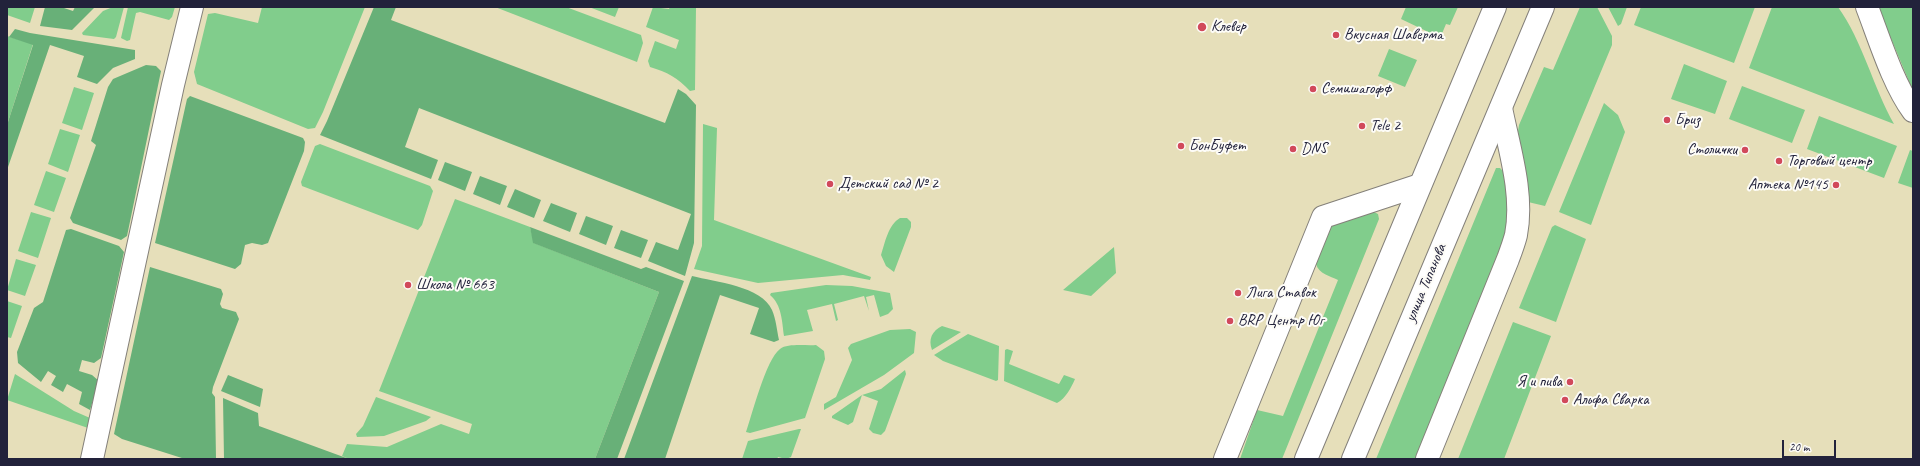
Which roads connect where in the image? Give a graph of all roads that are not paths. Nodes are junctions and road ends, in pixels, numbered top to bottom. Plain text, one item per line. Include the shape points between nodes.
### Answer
1 (192, 7) edge
2 (1495, 7) edge
3 (1543, 7) edge
4 (1867, 7) edge
5 (1501, 108) junction
6 (1913, 111) edge
7 (1420, 185) junction
8 (92, 459) edge
9 (1225, 459) edge
10 (1306, 459) edge
11 (1353, 459) edge
12 (1428, 459) edge

1 - 8 street via 172,85
2 - 7 street
3 - 5 street, улица Типанова
4 - 6 street via 1890,66
5 - 11 street, улица Типанова
5 - 12 street via 1516,182 1516,235
7 - 9 street via 1323,217
7 - 10 street

